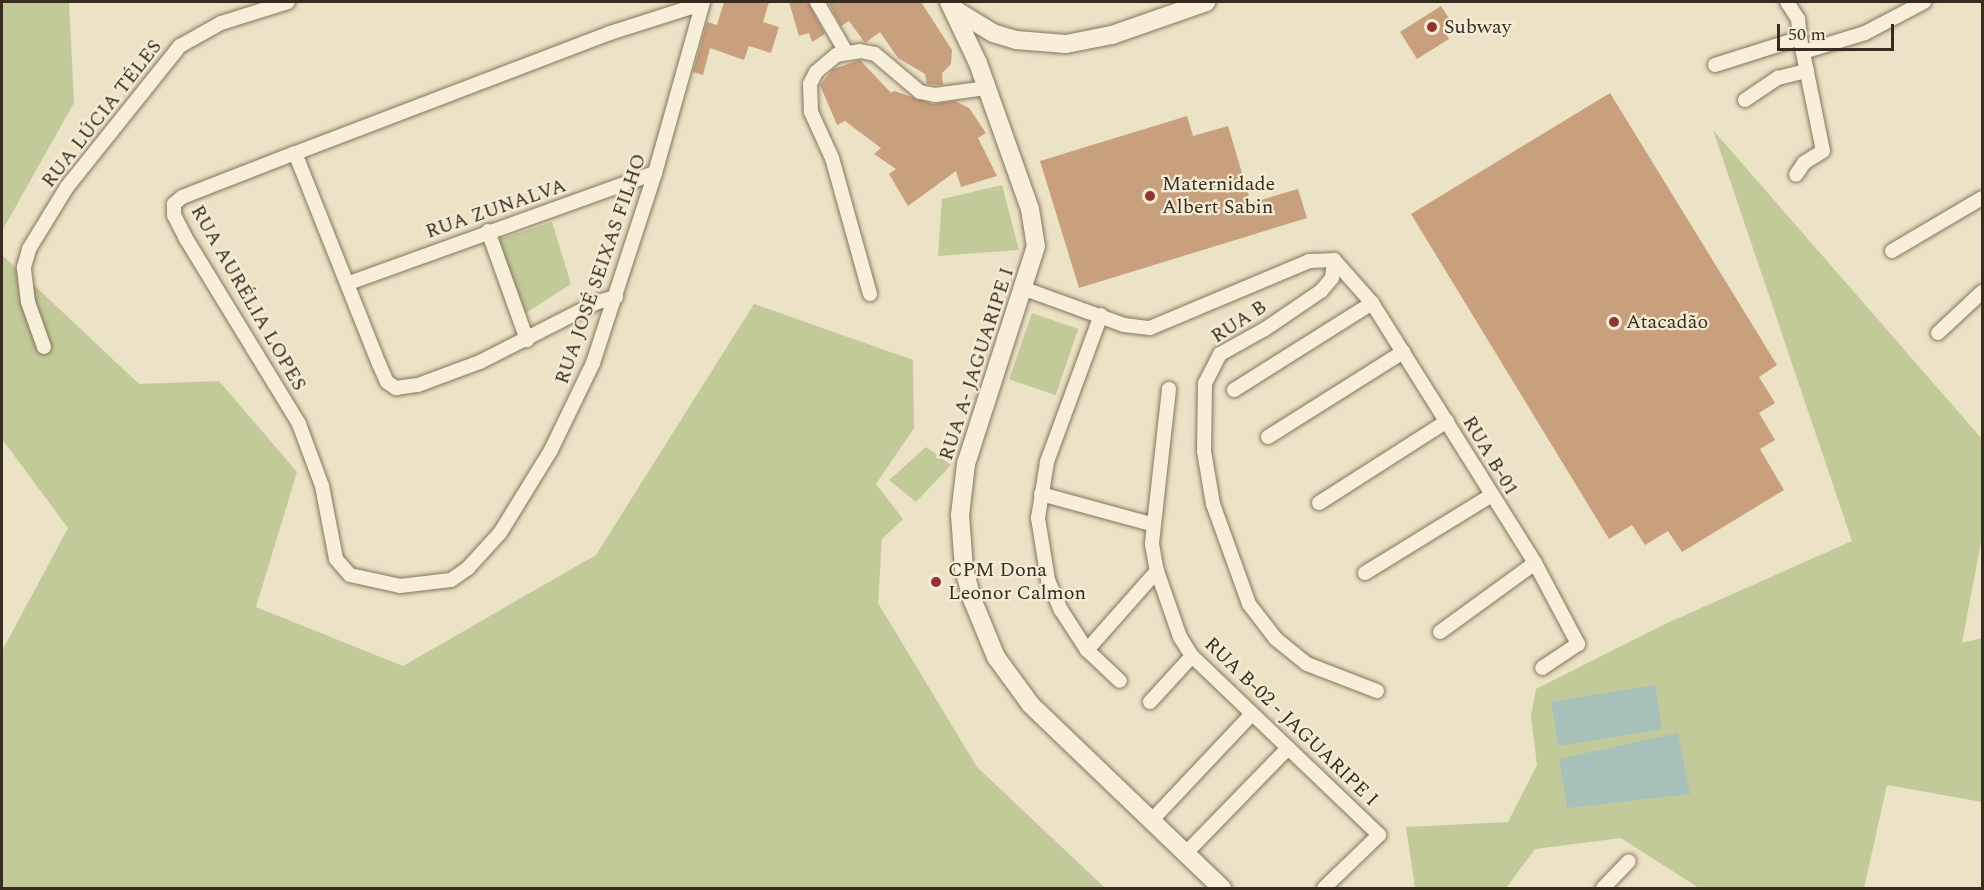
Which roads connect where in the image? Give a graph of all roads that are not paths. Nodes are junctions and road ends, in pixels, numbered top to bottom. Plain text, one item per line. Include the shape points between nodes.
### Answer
1 (288, 2) edge
2 (817, 2) edge
3 (1206, 2) edge
4 (1787, 2) edge
5 (1924, 2) edge
6 (702, 3) edge
7 (952, 5) edge
8 (1800, 38) junction
9 (846, 52) junction
10 (1803, 52) junction
11 (1715, 65) dead end
12 (1807, 72) junction
13 (986, 88) junction
14 (1745, 100) dead end
15 (295, 153) junction
16 (655, 173) junction
17 (1796, 175) dead end
18 (1983, 198) edge
19 (488, 231) junction
20 (1892, 251) dead end
21 (1334, 260) junction
22 (349, 283) junction
23 (1025, 289) junction
24 (1983, 292) edge
25 (870, 294) dead end
26 (616, 297) junction
27 (1372, 303) junction
28 (1101, 315) junction
29 (1938, 333) dead end
30 (527, 340) junction
31 (44, 347) dead end
32 (1403, 352) junction
33 (1169, 389) dead end
34 (1234, 390) dead end
35 (1447, 422) junction
36 (1268, 437) dead end
37 (1041, 494) junction
38 (1490, 496) junction
39 (1319, 503) dead end
40 (1151, 524) junction
41 (500, 533) joint
42 (1535, 563) junction
43 (1157, 571) junction
44 (1365, 573) dead end
45 (1440, 632) dead end
46 (1087, 650) junction
47 (1192, 656) junction
48 (1542, 668) dead end
49 (1120, 681) dead end
50 (1377, 691) dead end
51 (1150, 702) dead end
52 (1252, 714) junction
53 (1288, 748) junction
54 (1151, 821) junction
55 (1185, 854) junction
56 (1629, 861) dead end
57 (1222, 888) edge
58 (1324, 888) edge
59 (1602, 888) edge

1 - 31 street, RUA LÚCIA TÉLES via 221,23 180,45 67,187 29,249 24,267 28,302
2 - 9 street
3 - 7 main road via 1112,35 1057,44 1024,42 993,33
4 - 8 street via 1796,12
5 - 10 street via 1883,26
6 - 15 street, RUA AURÉLIA LOPES via 610,33
6 - 16 street, RUA JOSÉ SEIXAS FILHO
7 - 13 main road, RUA A- JAGUARIPE I
8 - 10 street
8 - 11 street
9 - 13 street via 875,54 920,92 935,95
9 - 25 street via 816,72 809,98 832,158
10 - 12 street
12 - 14 street via 1778,78
12 - 17 street via 1823,151 1804,163
13 - 23 main road, RUA A- JAGUARIPE I via 1035,229 1034,261
15 - 22 street
15 - 41 street, RUA AURÉLIA LOPES via 183,197 173,209 184,237 299,424 322,486 336,559 350,575 375,583 400,586 441,582 468,568
16 - 19 street, RUA ZUNALVA
16 - 26 street, RUA JOSÉ SEIXAS FILHO
18 - 20 street
19 - 22 street, RUA ZUNALVA
19 - 30 street
21 - 27 street, RUA B-01
21 - 28 street, RUA B via 1309,261 1150,328 1124,325
21 - 50 street, RUA B via 1332,278 1321,291 1220,354 1205,383 1204,451 1213,504 1249,604 1275,639 1307,664
22 - 30 street via 387,382 396,388 428,381
23 - 28 street, RUA B
23 - 54 main road, RUA A- JAGUARIPE I via 966,464 960,515 964,569 982,628 1014,682 1051,725
24 - 29 street
26 - 30 street via 578,311
26 - 41 street, RUA JOSÉ SEIXAS FILHO via 576,404
27 - 32 street, RUA B-01
27 - 34 street
28 - 37 street via 1047,462
32 - 35 street, RUA B-01
32 - 36 street
33 - 40 street, RUA B-02 - JAGUARIPE I
35 - 38 street, RUA B-01
35 - 39 street
37 - 40 street
37 - 46 street via 1038,518 1048,580 1061,610
38 - 42 street, RUA B-01
38 - 44 street
40 - 43 street, RUA B-02 - JAGUARIPE I
42 - 45 street
42 - 48 street, RUA B-01 via 1578,644
43 - 46 street
43 - 47 street, RUA B-02 - JAGUARIPE I via 1180,637
46 - 49 street
47 - 51 street
47 - 52 street, RUA B-02 - JAGUARIPE I
52 - 53 street, RUA B-02 - JAGUARIPE I
52 - 54 street
53 - 55 street
53 - 58 street, RUA B-02 - JAGUARIPE I via 1379,835
54 - 55 main road, RUA A- JAGUARIPE I
55 - 57 main road, RUA A- JAGUARIPE I
56 - 59 street

